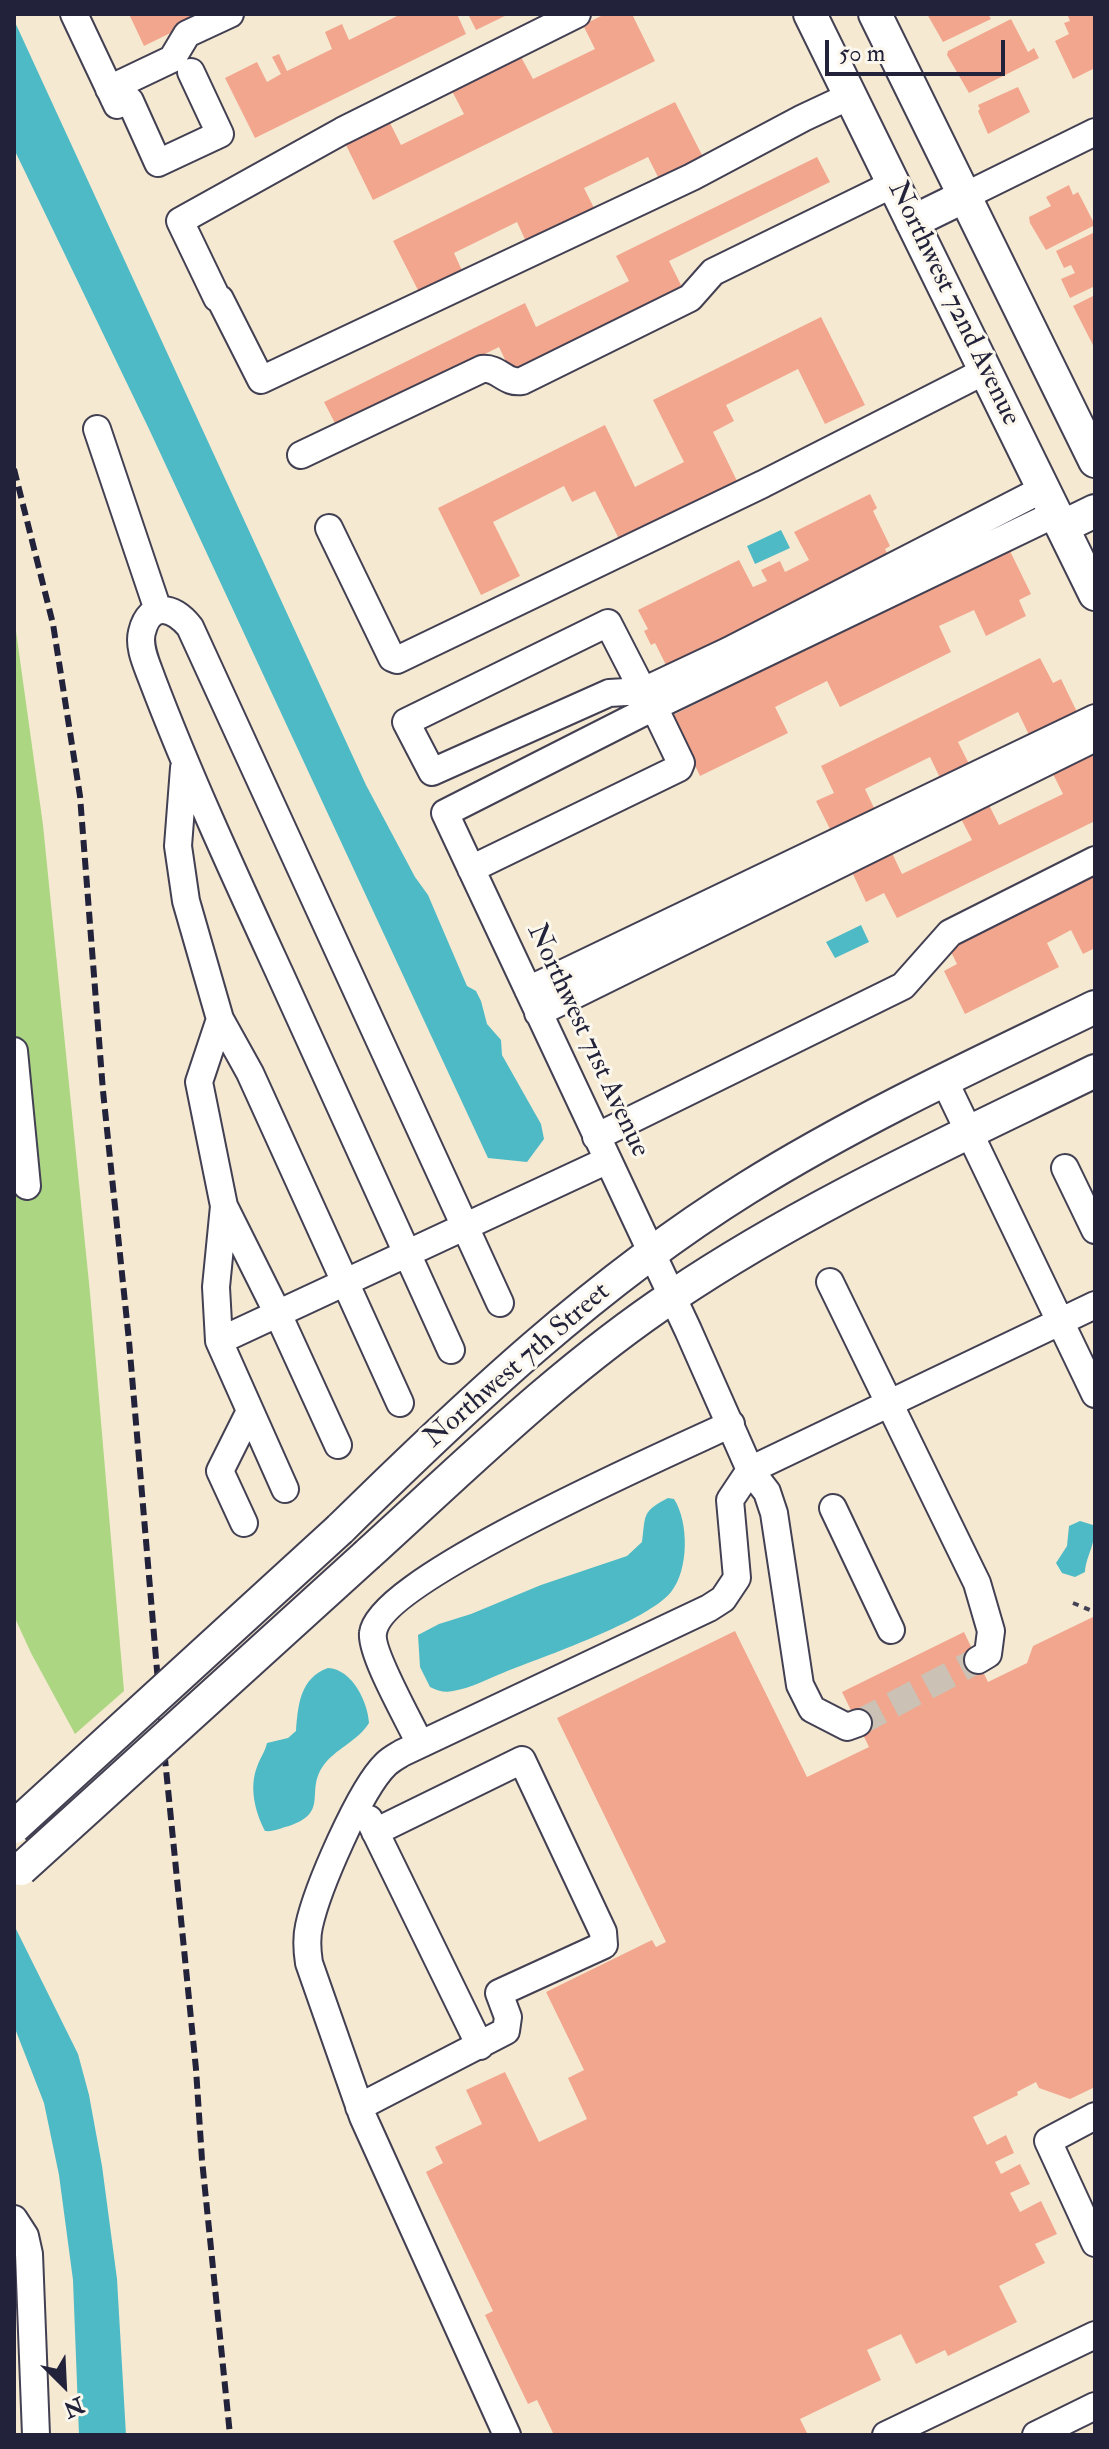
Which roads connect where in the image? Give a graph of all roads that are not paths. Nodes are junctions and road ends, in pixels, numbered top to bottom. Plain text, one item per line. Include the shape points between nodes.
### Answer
1 (74, 14) edge
2 (230, 14) edge
3 (577, 14) edge
4 (810, 14) edge
5 (875, 14) edge
6 (191, 72) dead end
7 (850, 96) junction
8 (113, 98) junction
9 (1095, 132) edge
10 (893, 184) junction
11 (965, 196) junction
12 (912, 222) junction
13 (985, 371) junction
14 (97, 429) dead end
15 (301, 455) dead end
16 (1095, 461) edge
17 (1053, 510) junction
18 (1095, 511) edge
19 (329, 528) dead end
20 (1095, 594) edge
21 (158, 610) junction
22 (648, 699) junction
23 (1095, 718) edge
24 (1095, 738) edge
25 (184, 764) junction
26 (1095, 860) edge
27 (471, 869) junction
28 (533, 1002) junction
29 (1095, 1007) edge
30 (220, 1019) junction
31 (14, 1051) edge
32 (1095, 1071) edge
33 (944, 1080) junction
34 (970, 1133) junction
35 (602, 1148) junction
36 (1065, 1168) dead end
37 (27, 1186) dead end
38 (224, 1206) junction
39 (465, 1227) junction
40 (1095, 1230) edge
41 (408, 1253) junction
42 (651, 1254) junction
43 (830, 1282) dead end
44 (344, 1284) junction
45 (671, 1297) junction
46 (500, 1303) dead end
47 (1095, 1305) edge
48 (278, 1314) junction
49 (1059, 1323) junction
50 (219, 1341) junction
51 (451, 1350) dead end
52 (1095, 1394) edge
53 (400, 1403) dead end
54 (890, 1403) junction
55 (250, 1411) junction
56 (731, 1424) junction
57 (338, 1445) dead end
58 (750, 1470) junction
59 (285, 1489) dead end
60 (833, 1508) dead end
61 (244, 1523) dead end
62 (891, 1630) dead end
63 (978, 1660) tunnel mouth
64 (858, 1723) tunnel mouth
65 (420, 1744) junction
66 (361, 1802) junction
67 (14, 1827) edge
68 (375, 1832) junction
69 (18, 1872) edge
70 (480, 2046) junction
71 (359, 2107) junction
72 (1095, 2116) edge
73 (14, 2219) edge
74 (1095, 2243) edge
75 (22, 2295) edge
76 (1095, 2335) edge
77 (1095, 2406) edge
78 (36, 2435) edge
79 (507, 2435) edge
80 (886, 2435) edge
81 (1036, 2435) edge

1 - 8 street
2 - 8 street via 187,34 172,59
3 - 7 street via 342,131 180,221 261,380 692,177
4 - 7 main road, Northwest 72nd Avenue
5 - 11 main road, Northwest 72nd Avenue
6 - 8 street via 220,134 158,163 130,101 124,95
7 - 10 main road, Northwest 72nd Avenue
9 - 11 street
10 - 12 main road, Northwest 72nd Avenue
10 - 15 street via 713,272 690,298 522,381 482,369
11 - 12 main road
11 - 16 main road, Northwest 72nd Avenue
12 - 13 main road, Northwest 72nd Avenue
13 - 17 main road, Northwest 72nd Avenue
13 - 19 street via 397,660
14 - 21 street
17 - 18 main road
17 - 20 main road, Northwest 72nd Avenue
17 - 22 street
21 - 25 street via 141,633 144,657
21 - 39 street via 169,609 190,627
22 - 22 street via 609,693 432,772 406,722 608,623
22 - 27 street, Northwest 71st Avenue via 445,813
22 - 27 street via 679,768
23 - 28 street
24 - 28 street via 656,957
25 - 30 street via 178,846 186,901
25 - 41 street
26 - 35 street via 950,933 903,986
27 - 28 street, Northwest 71st Avenue
28 - 35 street, Northwest 71st Avenue
29 - 33 main road, Northwest 7th Street
30 - 38 street via 199,1082
30 - 44 street via 250,1073
31 - 37 street
32 - 34 main road, Northwest 7th Street
33 - 34 street
33 - 42 main road, Northwest 7th Street via 819,1144
34 - 45 main road, Northwest 7th Street via 788,1226
34 - 49 street
35 - 39 street
35 - 42 street, Northwest 71st Avenue
36 - 40 street
38 - 48 street
38 - 50 street via 216,1287
39 - 41 street
39 - 46 street
41 - 44 street
41 - 51 street
42 - 45 street, Northwest 71st Avenue
42 - 67 main road, Northwest 7th Street, bridge via 535,1347
43 - 54 street
44 - 48 street
44 - 53 street
45 - 56 street, Northwest 71st Avenue
45 - 69 main road, Northwest 7th Street, bridge via 527,1410
47 - 49 street
48 - 50 street
48 - 57 street
49 - 52 street
49 - 54 street
50 - 55 street
54 - 58 street
54 - 63 street via 977,1583 991,1631 988,1654
55 - 59 street
55 - 61 street via 220,1471
56 - 58 street, Northwest 71st Avenue
56 - 65 street via 462,1556 381,1616 373,1628 374,1648
58 - 64 street, Northwest 71st Avenue via 767,1492 774,1513 800,1685 812,1709 847,1727
58 - 65 street via 730,1500 737,1578 723,1599
60 - 62 street
65 - 66 street via 387,1763
66 - 68 street
66 - 71 street via 320,1890 306,1945
68 - 70 street
68 - 70 street via 522,1760 603,1932 604,1945 499,1993 508,2017 506,2031
70 - 71 street
71 - 79 street
72 - 74 street via 1048,2141
73 - 75 street via 29,2254
75 - 78 street
76 - 80 street
77 - 81 street

